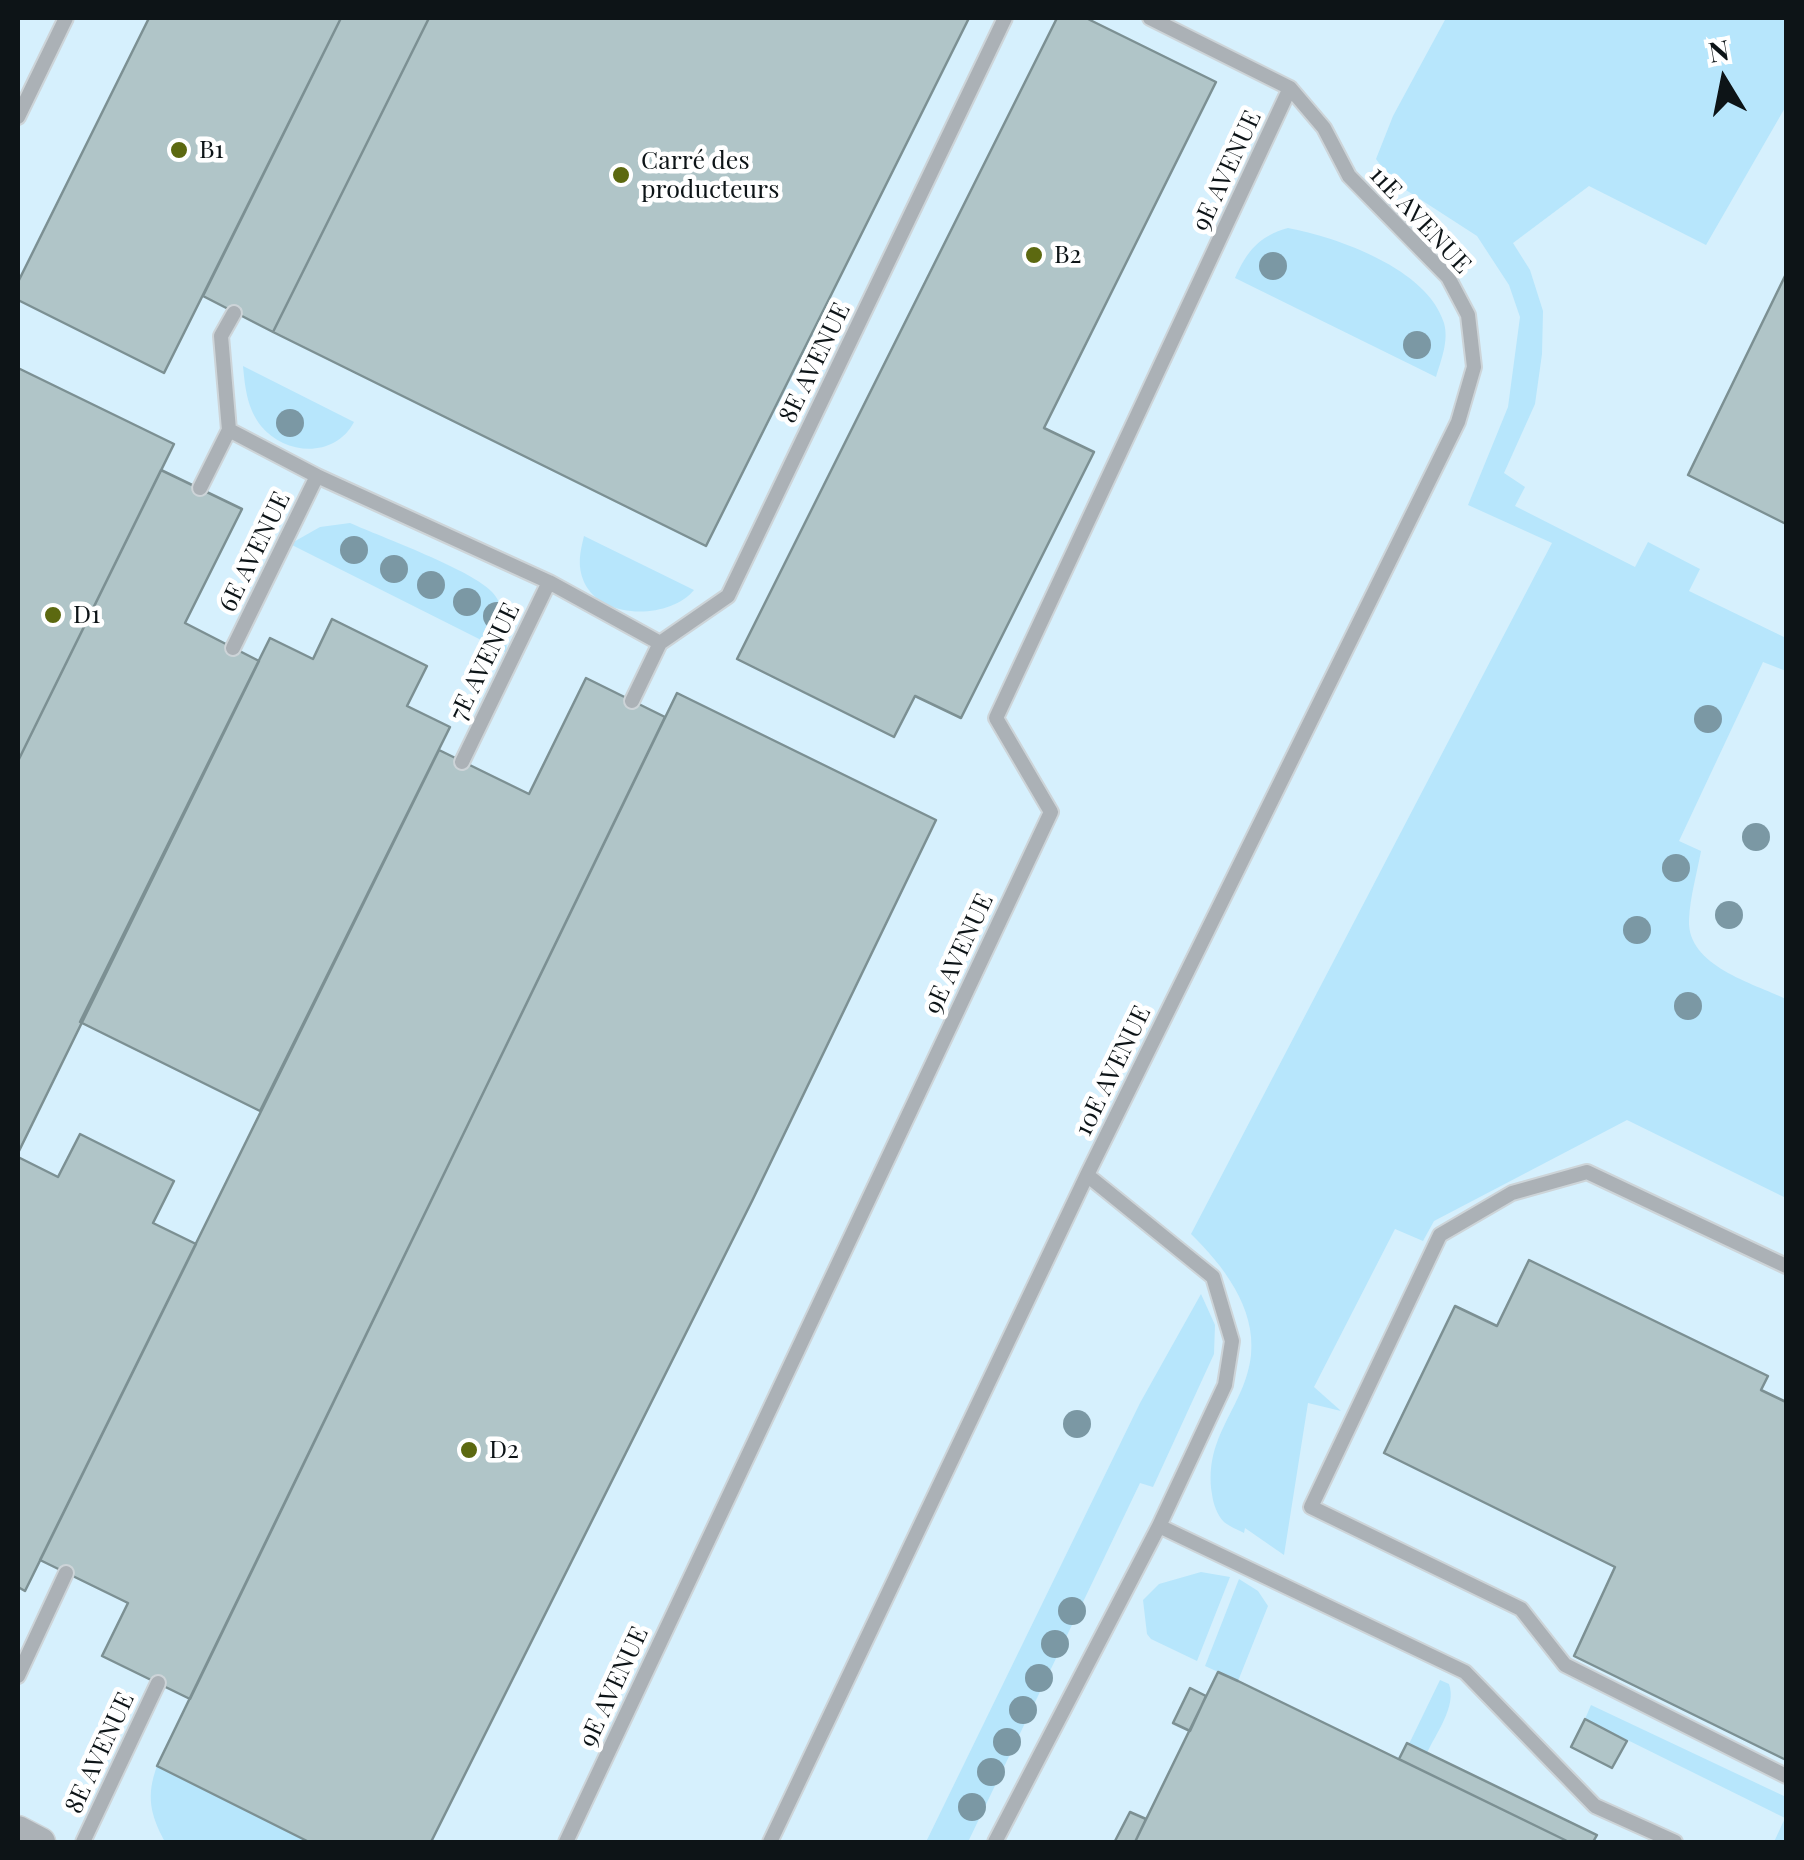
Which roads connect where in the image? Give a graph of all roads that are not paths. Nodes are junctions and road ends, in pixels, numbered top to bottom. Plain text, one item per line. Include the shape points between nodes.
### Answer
1 (66, 18) edge
2 (1005, 18) edge
3 (1150, 18) edge
4 (1290, 88) junction
5 (18, 118) edge
6 (234, 312) dead end
7 (1468, 315) joint
8 (228, 430) junction
9 (317, 476) junction
10 (200, 488) dead end
11 (549, 582) junction
12 (660, 643) junction
13 (233, 648) dead end
14 (632, 701) dead end
15 (462, 762) dead end
16 (1086, 1175) junction
17 (1786, 1266) edge
18 (1159, 1526) junction
19 (66, 1573) dead end
20 (18, 1676) edge
21 (158, 1682) dead end
22 (1786, 1776) edge
23 (18, 1830) edge
24 (41, 1842) edge
25 (83, 1842) edge
26 (566, 1842) edge
27 (770, 1842) edge
28 (995, 1842) edge
29 (1674, 1842) edge

1 - 5 lane
2 - 12 lane, 8E AVENUE via 728,596
3 - 4 lane, 11E AVENUE
4 - 7 lane, 11E AVENUE via 1324,128 1349,176 1448,276
4 - 26 lane, 9E AVENUE via 996,718 1051,812
6 - 8 lane via 222,336
7 - 16 lane, 10E AVENUE via 1474,367 1458,422
8 - 9 lane
8 - 10 lane
9 - 11 lane
9 - 13 lane, 6E AVENUE
11 - 12 lane
11 - 15 lane, 7E AVENUE
12 - 14 lane, 8E AVENUE
16 - 18 lane via 1212,1277 1232,1341 1226,1385
16 - 27 lane, 10E AVENUE
17 - 22 lane via 1587,1172 1512,1193 1440,1236 1311,1507 1520,1609 1566,1665
18 - 28 lane
18 - 29 lane via 1465,1672 1595,1806
19 - 20 lane
21 - 25 lane, 8E AVENUE
23 - 24 street

